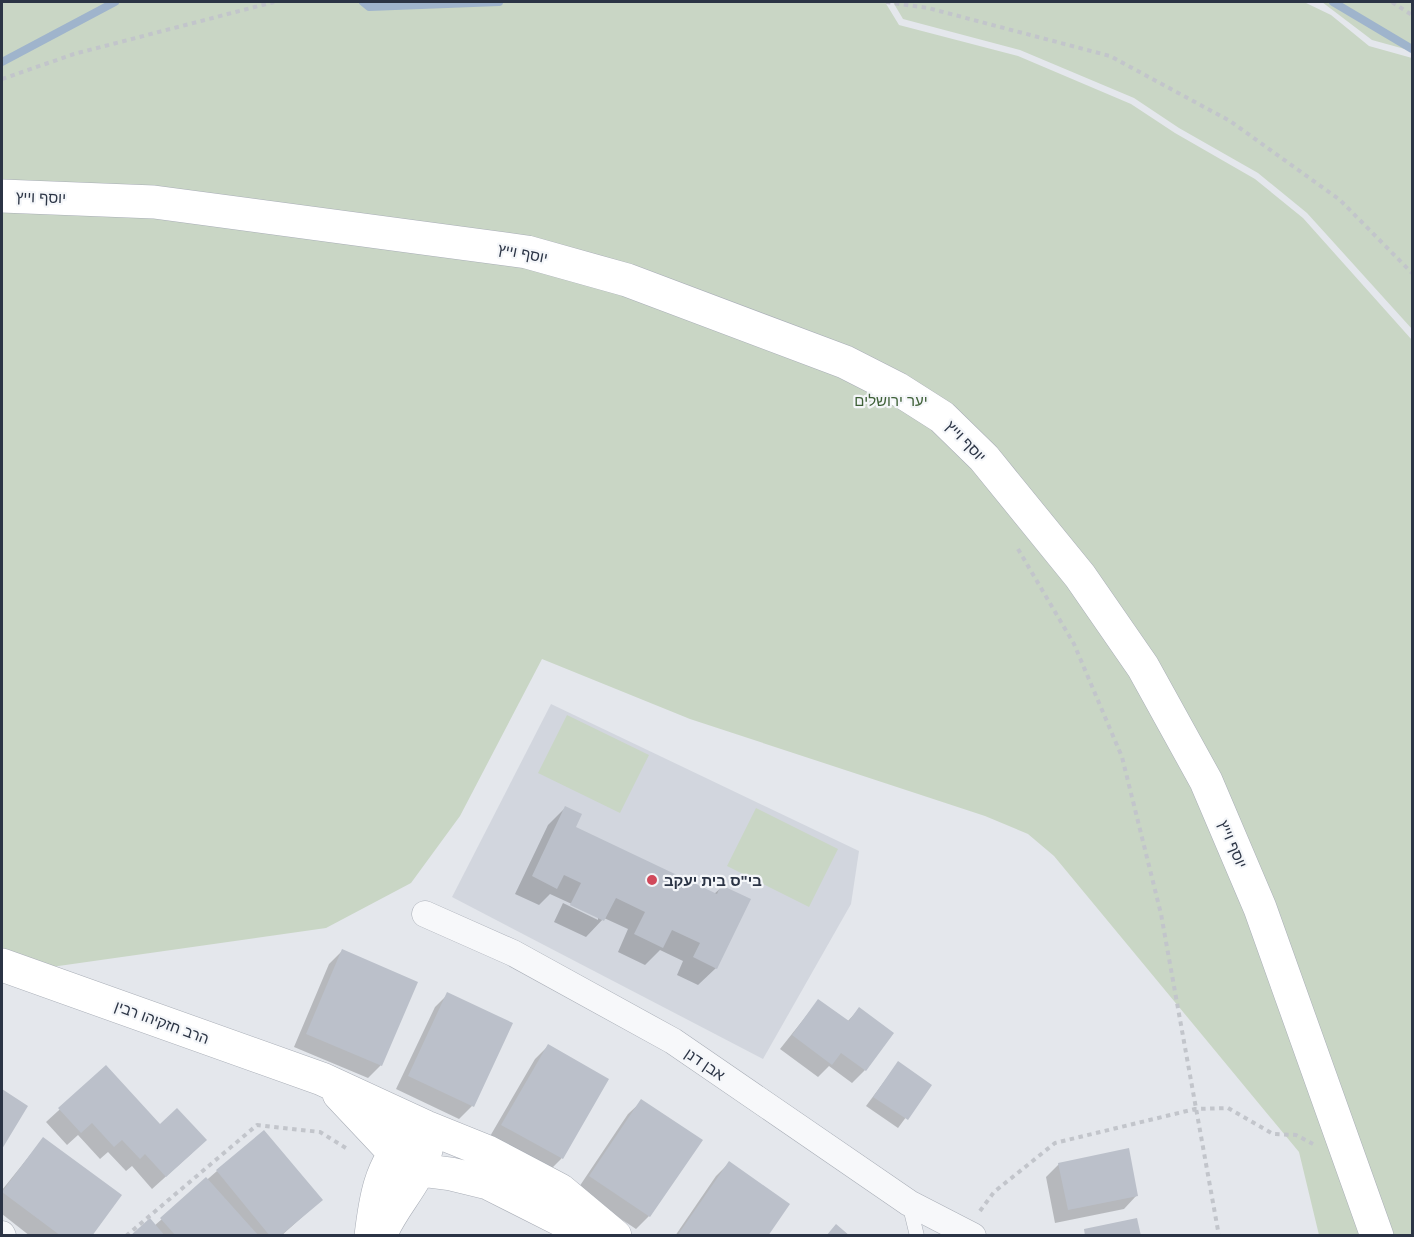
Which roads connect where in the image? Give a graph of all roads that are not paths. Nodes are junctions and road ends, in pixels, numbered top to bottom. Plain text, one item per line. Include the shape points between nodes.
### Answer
1 (2, 196) edge
2 (425, 914) dead end
3 (2, 965) edge
4 (322, 1079) junction
5 (426, 1127) junction
6 (407, 1162) junction
7 (909, 1203) junction
8 (969, 1233) edge
9 (371, 1236) edge
10 (380, 1236) edge
11 (593, 1236) edge
12 (615, 1236) edge
13 (917, 1236) edge
14 (1377, 1236) edge

1 - 14 main road, יוסף וייץ via 154,202 527,252 627,280 845,362 942,417 984,458 1080,576 1143,667 1206,781 1260,908
2 - 7 street, אבן דנן via 513,953 673,1041
3 - 4 main road, הרב חזקיהו רבין
4 - 5 main road, הרב חזקיהו רבין
4 - 6 main road, הרב חזקיהו רבין
5 - 6 main road
5 - 12 main road, הרב חזקיהו רבין via 537,1177 585,1209
6 - 9 main road via 378,1191
6 - 10 main road via 395,1205
6 - 11 main road via 488,1183
7 - 8 street, אבן דנן
7 - 13 lane

